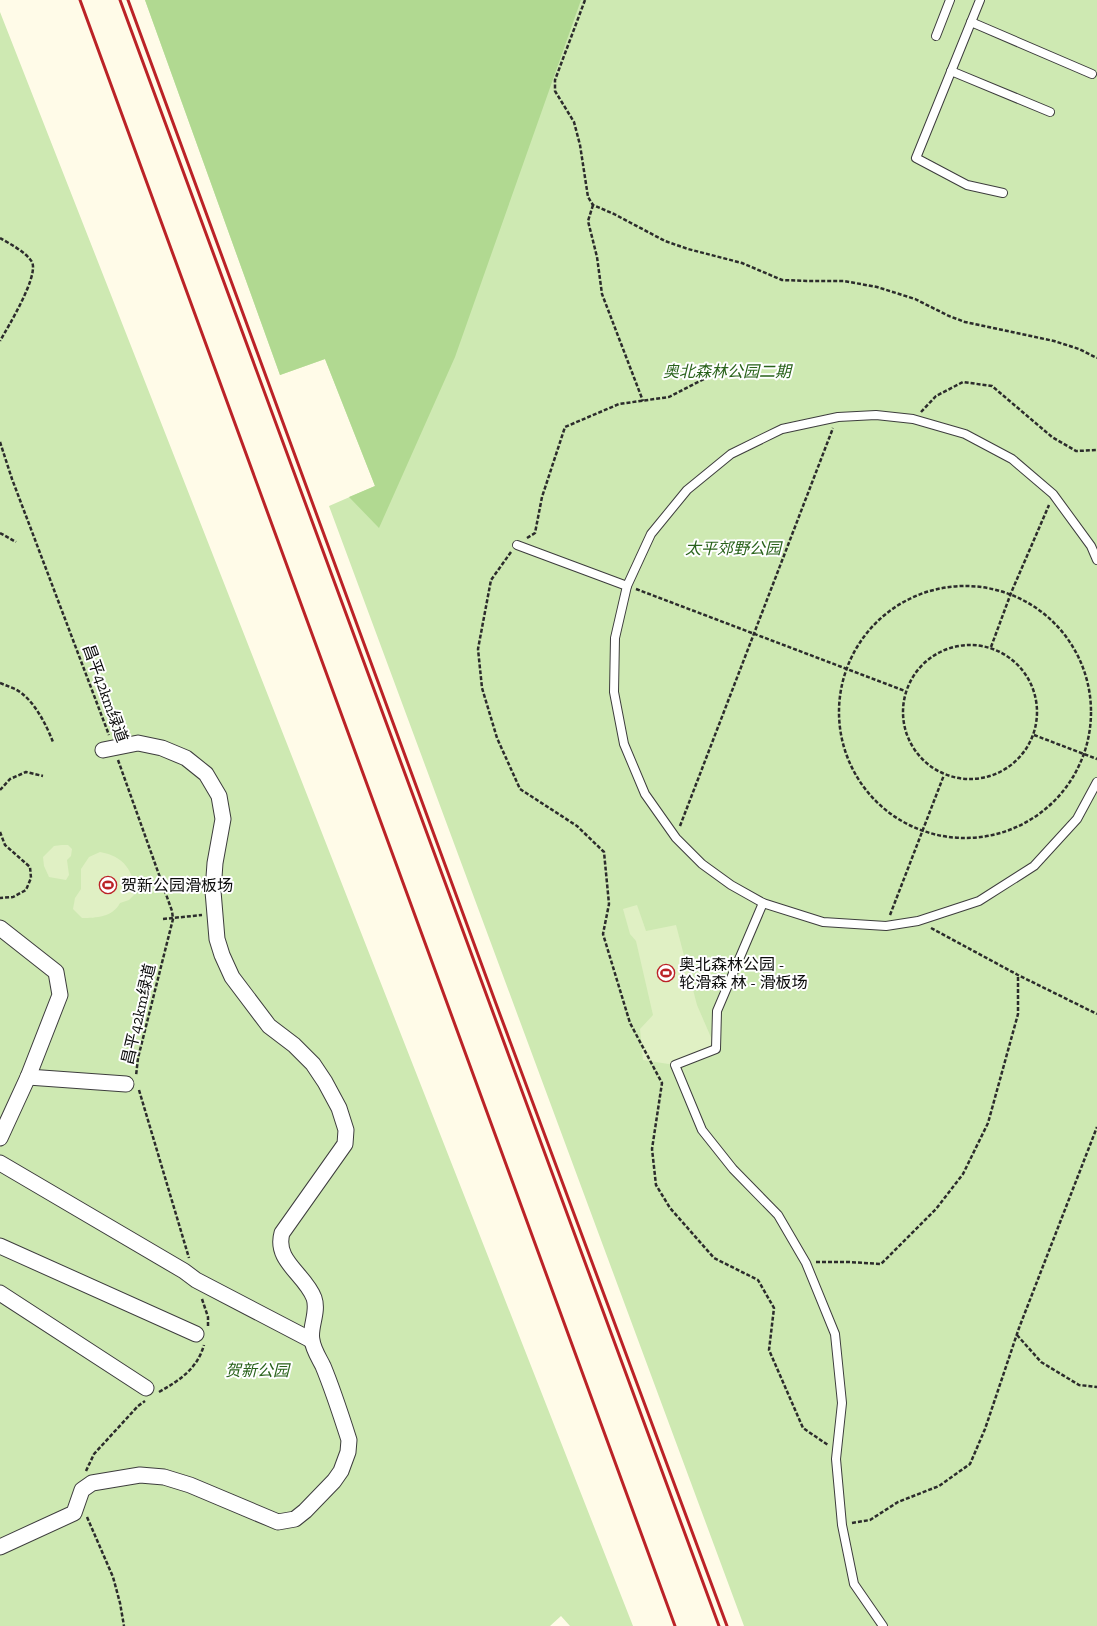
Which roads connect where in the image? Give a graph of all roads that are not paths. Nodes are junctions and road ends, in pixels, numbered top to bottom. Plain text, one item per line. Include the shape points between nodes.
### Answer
1 (950, 0) edge
2 (980, 0) edge
3 (971, 22) junction
4 (936, 36) dead end
5 (951, 71) junction
6 (1092, 74) dead end
7 (1050, 112) dead end
8 (1003, 193) dead end
9 (517, 545) road end
10 (1097, 560) edge
11 (627, 586) junction
12 (108, 748) road end
13 (1097, 782) edge
14 (763, 903) junction
15 (0, 928) edge
16 (28, 1077) junction
17 (133, 1084) road end
18 (0, 1138) edge
19 (0, 1163) edge
20 (0, 1246) edge
21 (0, 1293) edge
22 (203, 1337) road end
23 (311, 1340) junction
24 (150, 1393) road end
25 (0, 1547) edge
26 (883, 1626) edge

1 - 4 lane
2 - 3 lane
3 - 5 lane
3 - 6 lane
5 - 7 lane
5 - 8 lane via 916,158 967,185
9 - 11 lane
10 - 11 lane via 1091,546 1053,494 1012,459 965,434 913,419 876,415 838,416 782,430 731,454 692,485 651,534
11 - 14 lane via 615,638 614,692 624,744 645,794 676,838 707,868
12 - 23 street via 138,743 162,748 186,758 206,774 219,796 223,819 213,891 217,938 222,955 232,977 269,1026 313,1064 339,1108 346,1130 345,1144 282,1233 280,1242 284,1256 308,1286 314,1299 315,1314
13 - 14 lane via 1077,819 1034,866 979,901 918,922 886,926 823,922
14 - 26 lane via 717,1011 716,1049 675,1065 702,1130 733,1169 778,1215 806,1262 835,1334 842,1403 836,1459 842,1525 854,1584
15 - 16 street via 56,972 60,995
16 - 17 street
16 - 18 street
19 - 23 street via 196,1280
20 - 22 street
21 - 24 street
23 - 25 street via 341,1414 349,1446 341,1471 334,1481 295,1519 278,1522 190,1485 164,1477 140,1475 92,1483 82,1490 74,1513

